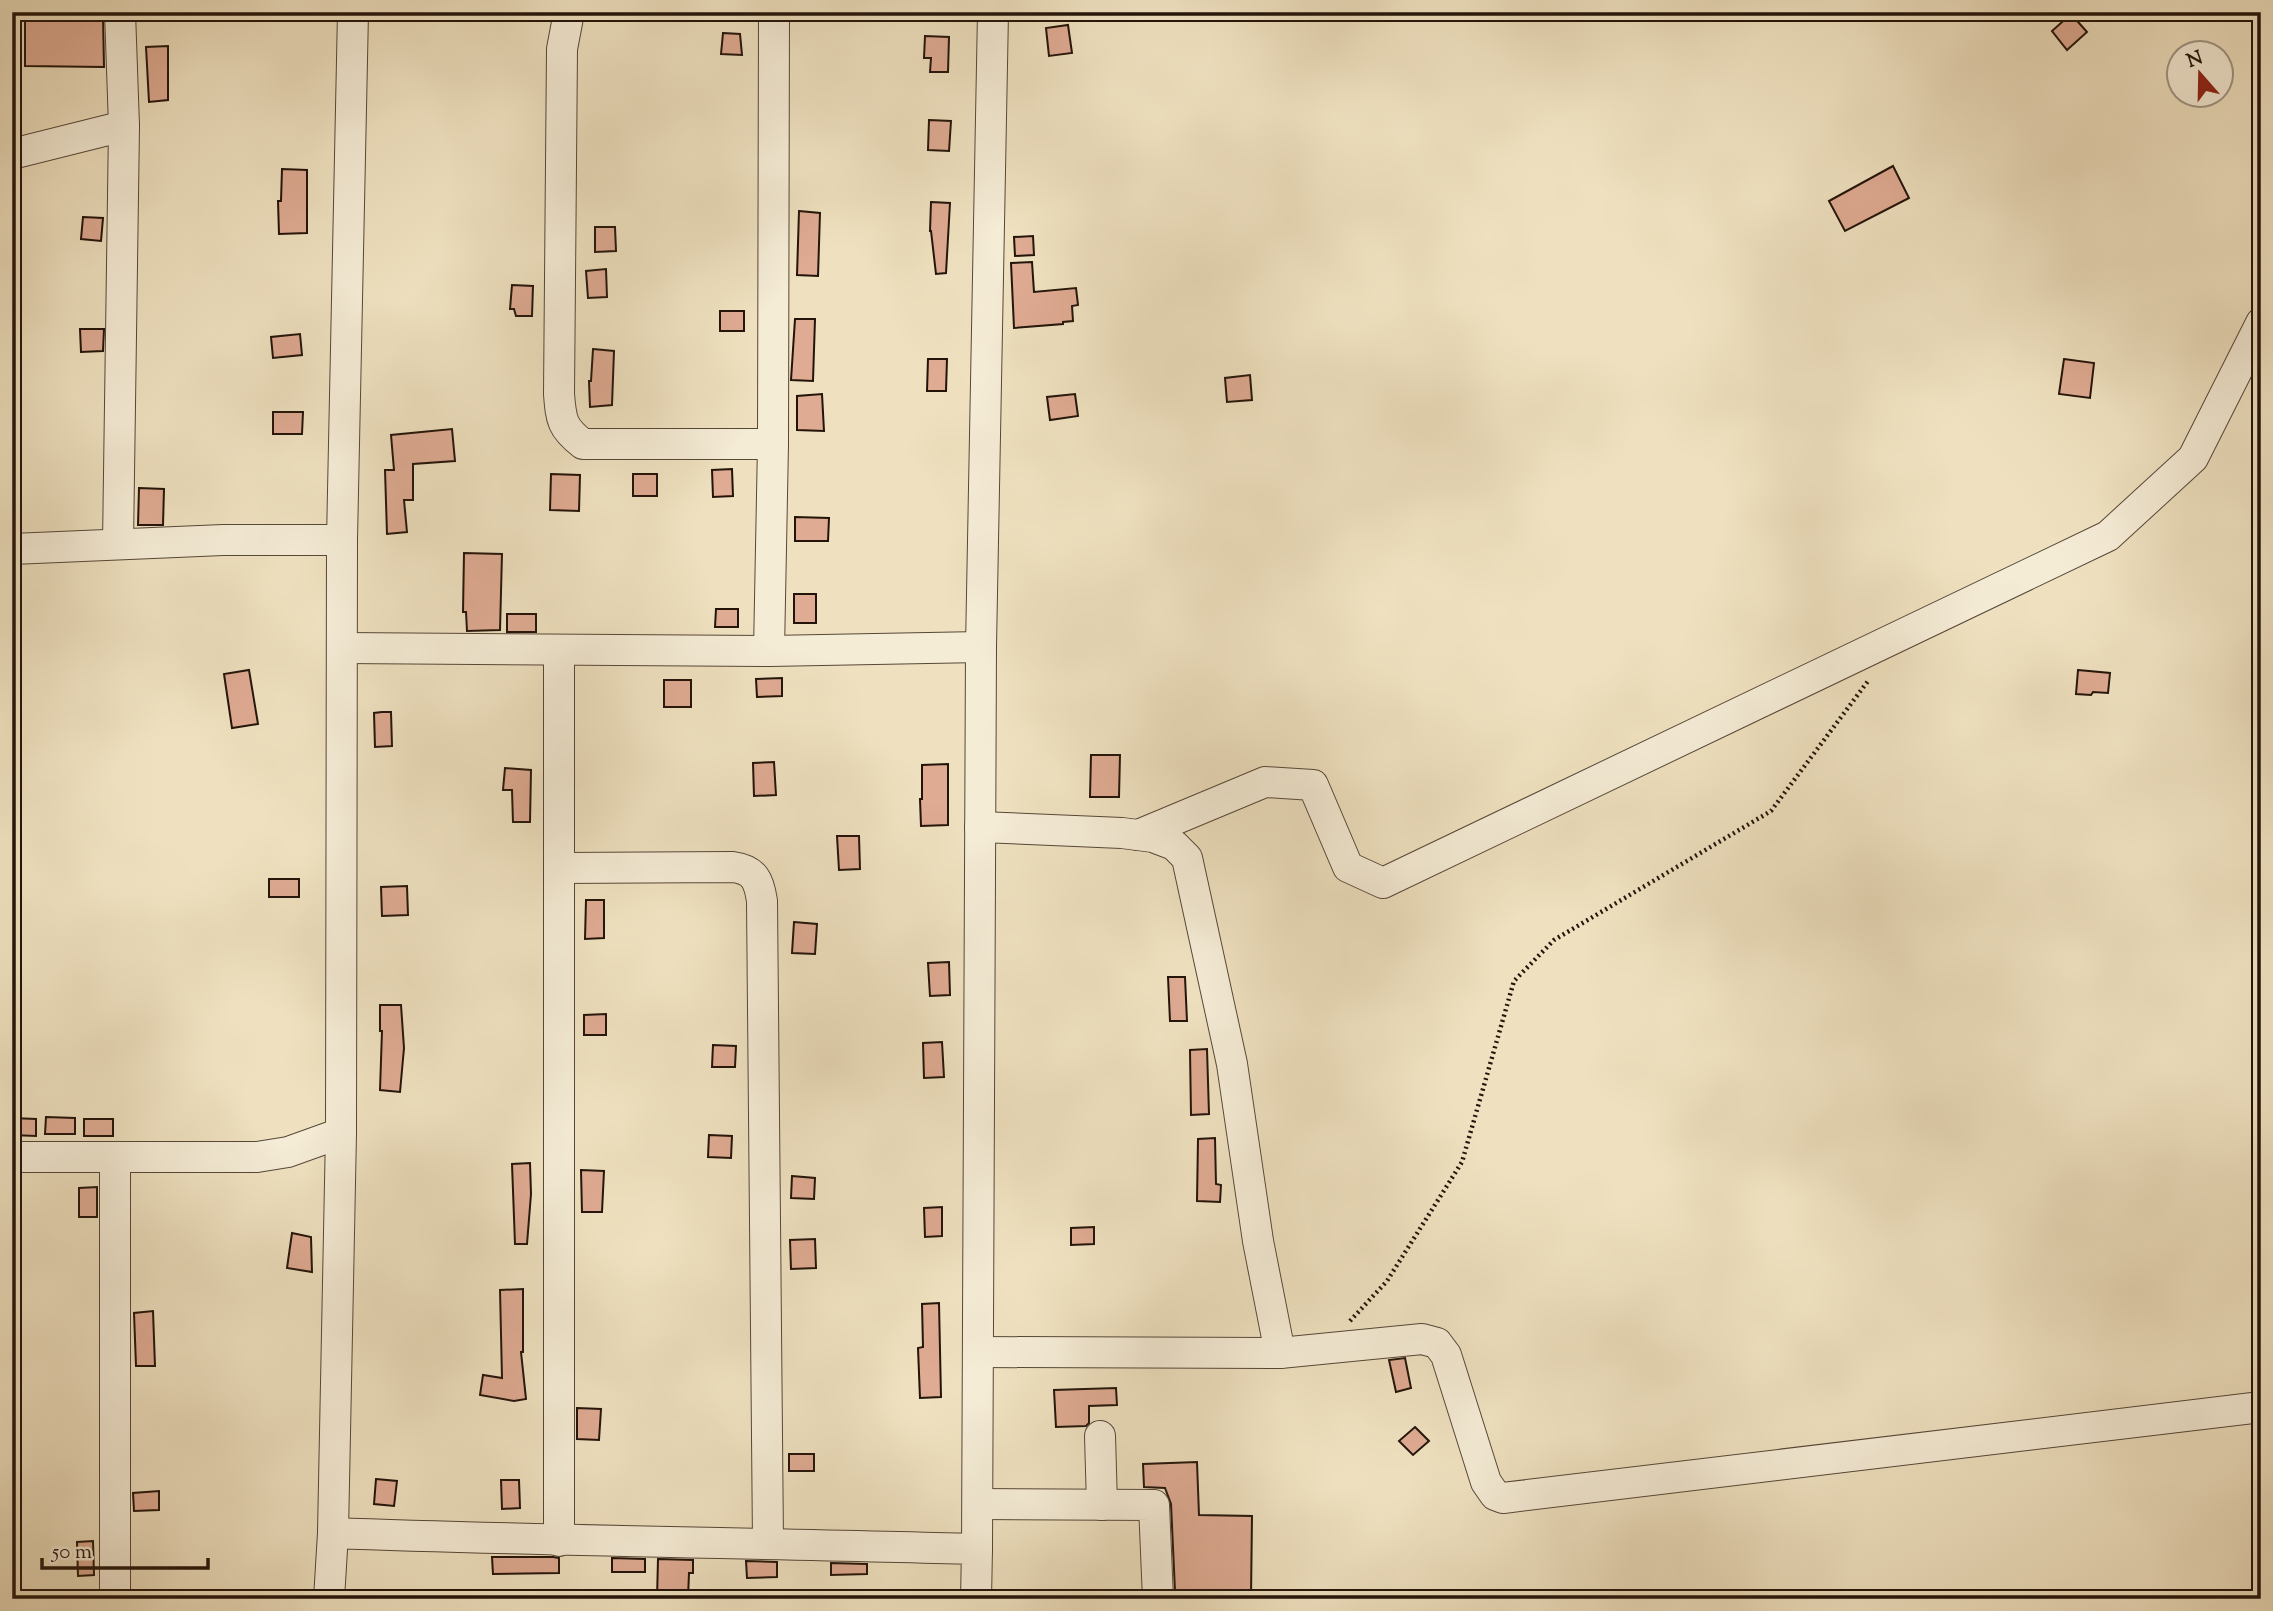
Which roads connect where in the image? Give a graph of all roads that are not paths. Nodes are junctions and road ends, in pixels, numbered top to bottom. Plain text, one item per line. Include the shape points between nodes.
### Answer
1 (120, 12) edge
2 (353, 12) edge
3 (569, 12) edge
4 (774, 12) edge
5 (993, 12) edge
6 (124, 126) junction
7 (12, 154) edge
8 (2261, 323) edge
9 (773, 444) junction
10 (342, 540) junction
11 (118, 544) junction
12 (12, 549) edge
13 (343, 648) junction
14 (981, 648) junction
15 (559, 651) junction
16 (769, 651) junction
17 (980, 827) junction
18 (1138, 835) junction
19 (560, 868) junction
20 (341, 1133) junction
21 (12, 1157) edge
22 (115, 1157) junction
23 (979, 1352) junction
24 (1280, 1353) junction
25 (2261, 1407) edge
26 (1100, 1436) dead end
27 (978, 1504) junction
28 (1102, 1505) junction
29 (333, 1533) junction
30 (559, 1541) junction
31 (768, 1543) junction
32 (977, 1549) junction
33 (115, 1599) edge
34 (329, 1599) edge
35 (976, 1599) edge
36 (1158, 1599) edge

1 - 6 street
2 - 10 street
3 - 9 street via 562,49 559,380 561,414 568,433 583,444
4 - 9 street
5 - 14 street
6 - 7 street
6 - 11 street
8 - 18 street via 2193,458 2108,536 1383,883 1348,867 1313,786 1265,782
9 - 16 street
10 - 11 street
10 - 13 street
11 - 12 street
13 - 15 street
13 - 20 street
14 - 16 street
14 - 17 street
15 - 16 street
15 - 19 street
17 - 18 street
17 - 23 street
18 - 24 street via 1174,845 1187,858 1232,1064
19 - 30 street
19 - 31 street via 745,868 760,886
20 - 22 street via 288,1152 257,1157
20 - 29 street
21 - 22 street
22 - 33 street
23 - 24 street
23 - 27 street
24 - 25 street via 1422,1339 1437,1343 1446,1355 1486,1482 1503,1498
26 - 28 street
27 - 28 street
27 - 32 street
28 - 36 street via 1154,1505
29 - 30 street
29 - 34 street
30 - 31 street
31 - 32 street
32 - 35 street

